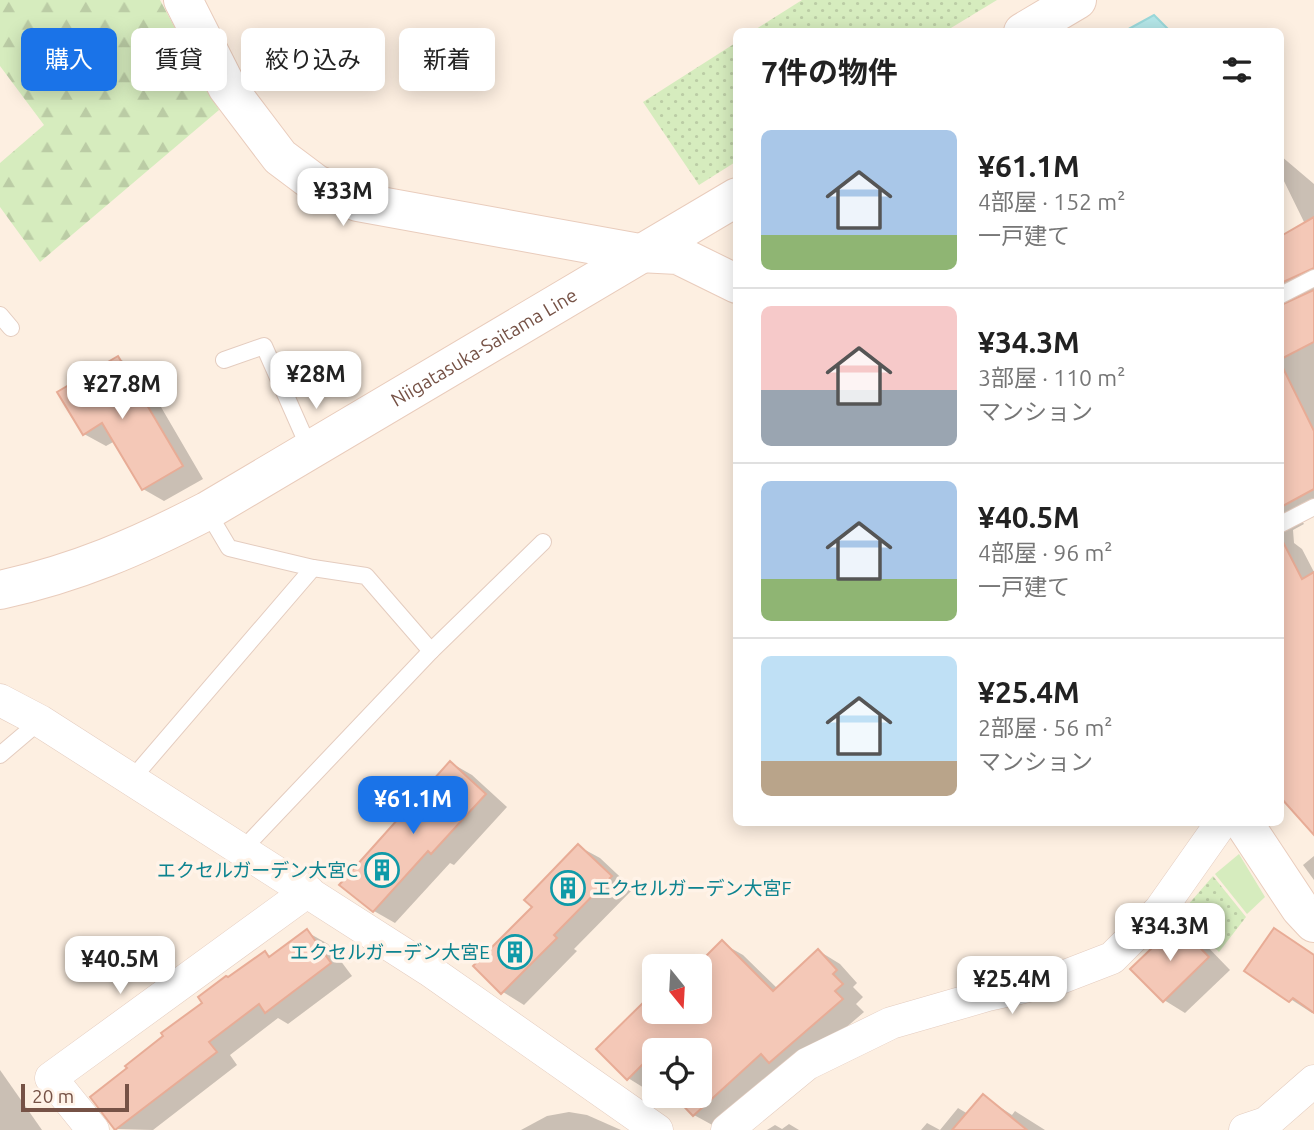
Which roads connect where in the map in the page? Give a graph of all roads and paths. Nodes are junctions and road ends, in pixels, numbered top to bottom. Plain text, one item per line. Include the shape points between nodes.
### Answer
1 (183, 0) edge
2 (1077, 0) edge
3 (1030, 28) edge
4 (733, 199) edge
5 (639, 253) junction
6 (1314, 278) edge
7 (733, 282) edge
8 (1284, 293) edge
9 (0, 315) edge
10 (11, 328) dead end
11 (224, 360) dead end
12 (310, 450) junction
13 (1314, 506) edge
14 (206, 511) junction
15 (1284, 522) edge
16 (543, 542) dead end
17 (313, 568) junction
18 (0, 590) edge
19 (431, 651) junction
20 (0, 700) edge
21 (40, 721) junction
22 (0, 755) edge
23 (131, 780) junction
24 (1219, 826) edge
25 (1246, 826) edge
26 (243, 849) junction
27 (309, 891) junction
28 (1314, 923) edge
29 (1314, 1081) edge
30 (93, 1130) edge
31 (657, 1130) edge
32 (727, 1130) edge
33 (1245, 1130) edge

1 - 5 main road via 227,87 280,157 316,184 358,202
2 - 3 main road
4 - 5 main road, Niigatasuka-Saitama Line
5 - 7 main road via 678,255
5 - 12 main road, Niigatasuka-Saitama Line
6 - 8 lane
9 - 10 lane
11 - 12 lane via 264,345
12 - 14 main road, Niigatasuka-Saitama Line
13 - 15 lane
14 - 17 lane via 229,548
14 - 18 main road, Niigatasuka-Saitama Line via 96,564
16 - 19 lane
17 - 19 lane via 366,576
17 - 23 lane
19 - 26 lane
20 - 21 street
21 - 22 lane
21 - 23 street
23 - 26 street
24 - 32 street via 1160,910 1112,958 1055,980 891,1023 807,1064
25 - 28 main road
26 - 27 street
27 - 30 street via 51,1078
27 - 31 street
29 - 33 street via 1266,1123

